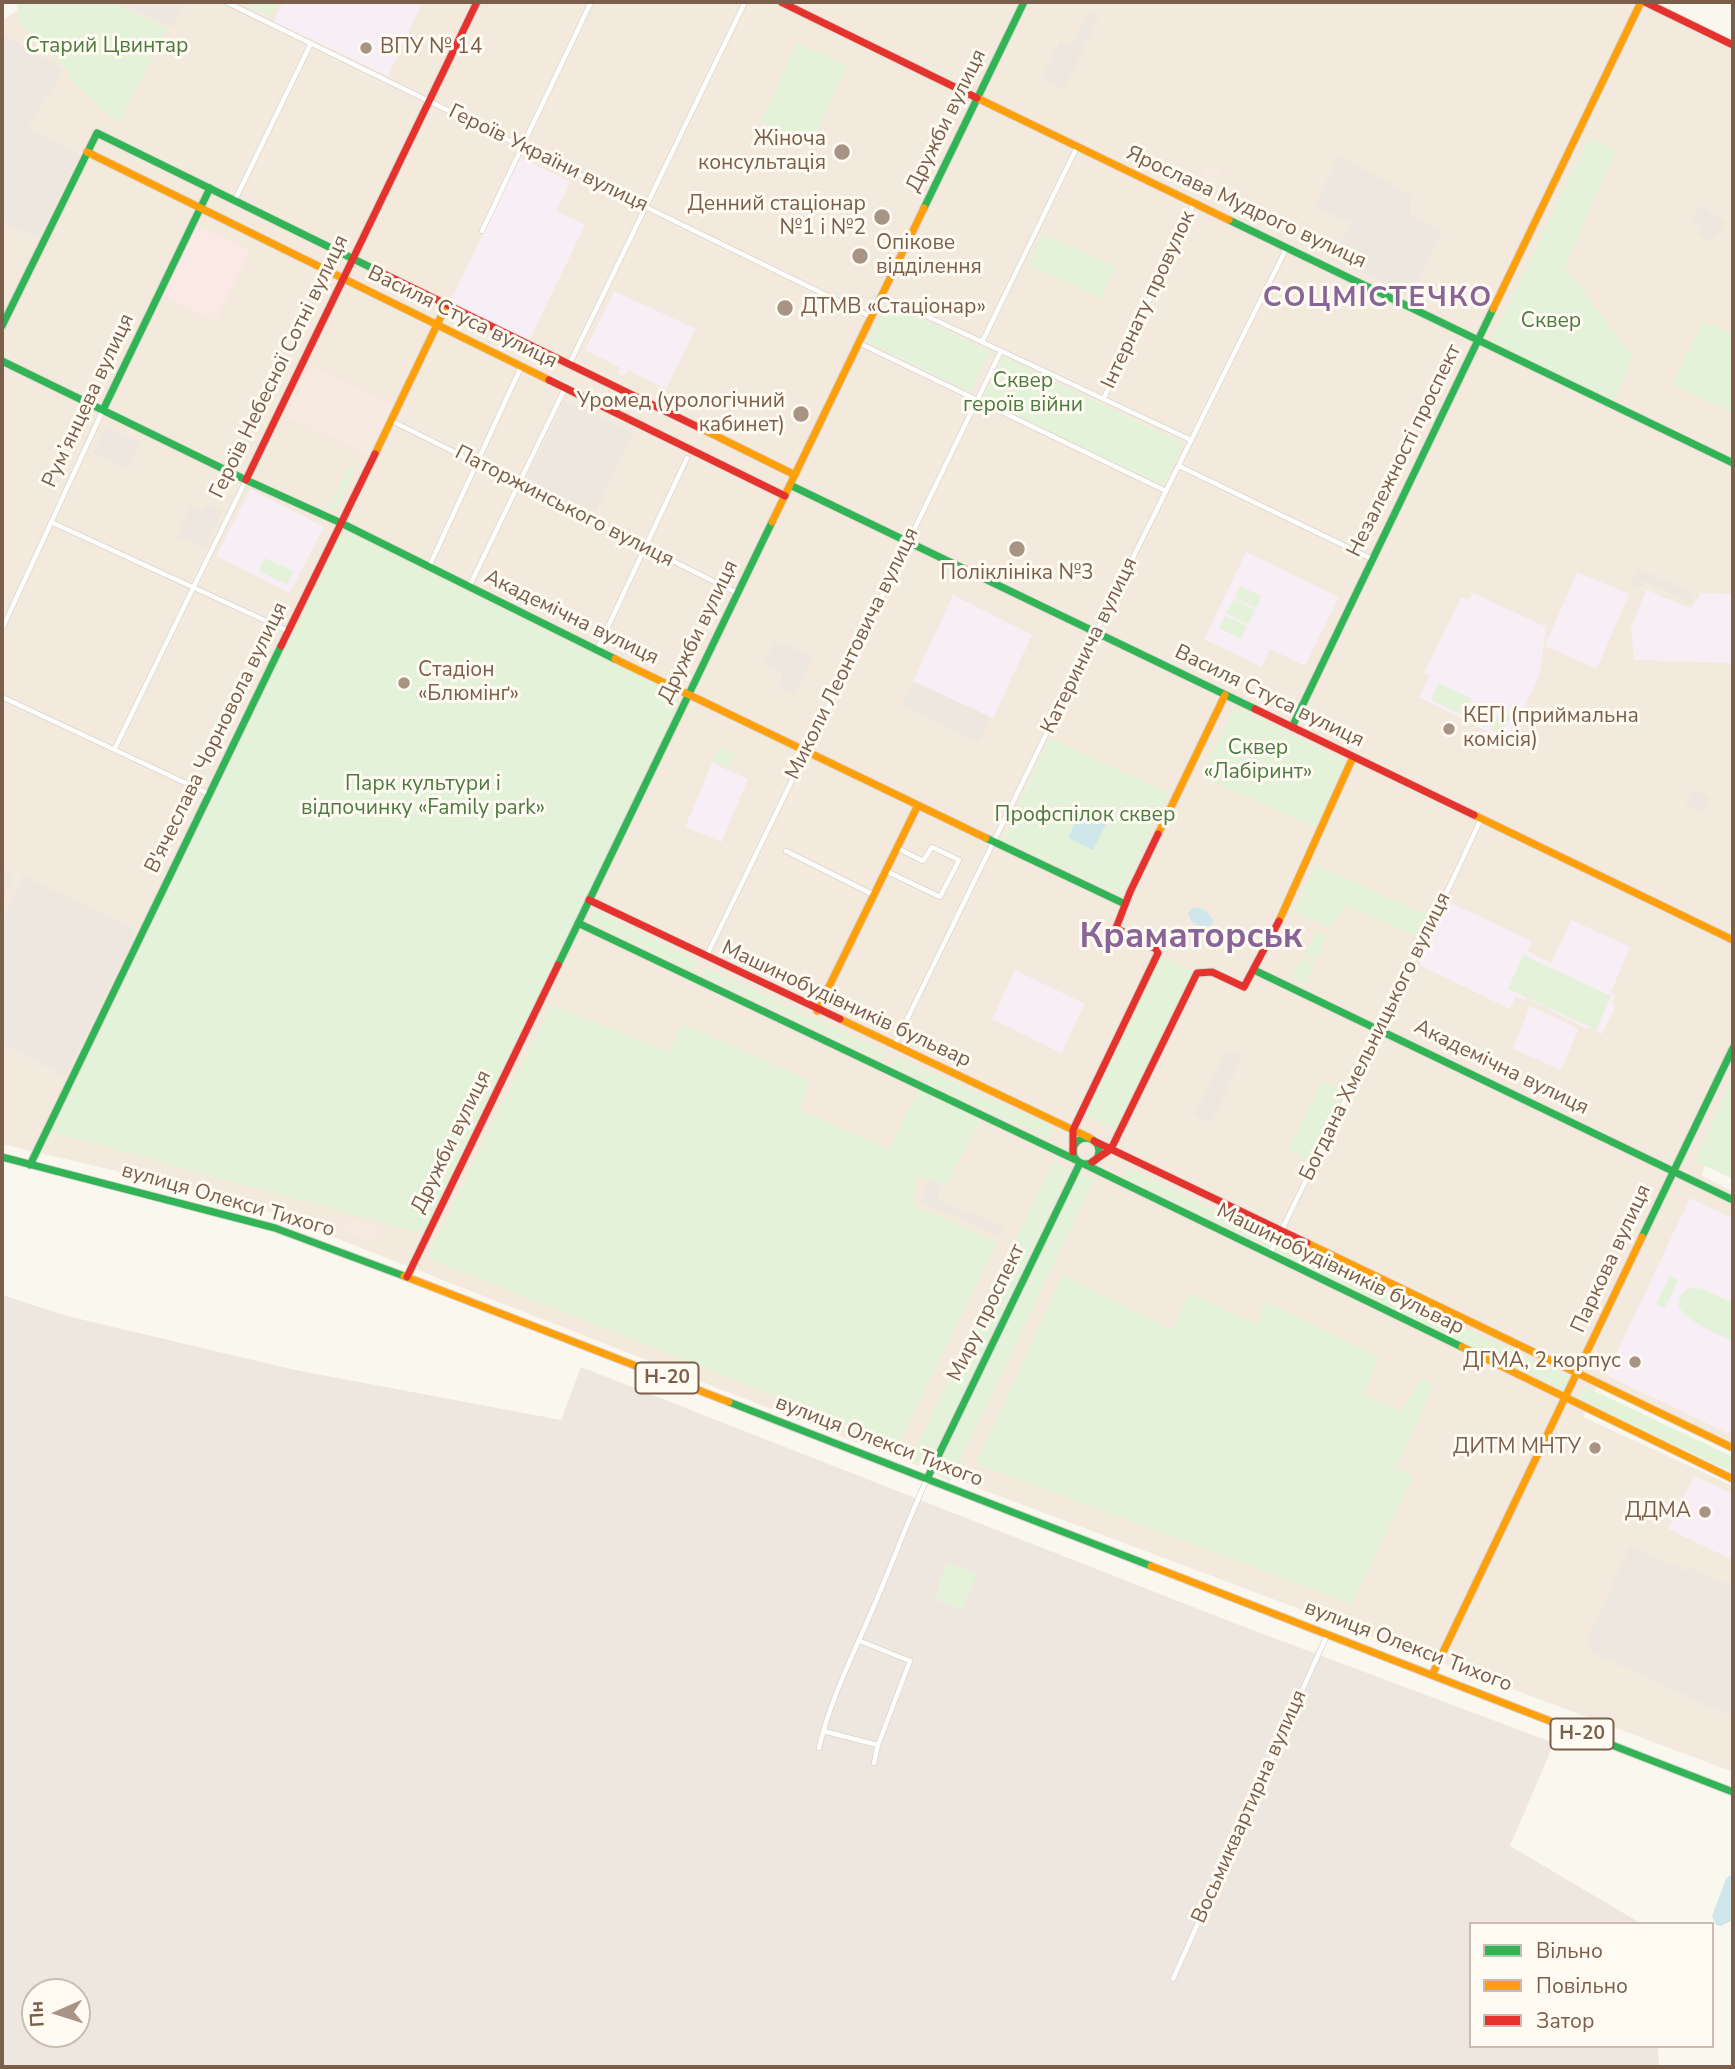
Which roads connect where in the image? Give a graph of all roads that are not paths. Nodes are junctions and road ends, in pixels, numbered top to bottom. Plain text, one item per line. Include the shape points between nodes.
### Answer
1 (226, 2) edge
2 (477, 2) edge
3 (591, 2) edge
4 (744, 2) edge
5 (781, 2) edge
6 (1024, 2) edge
7 (1643, 2) edge
8 (311, 43) junction
9 (1733, 45) edge
10 (977, 99) junction
11 (429, 101) junction
12 (524, 147) junction
13 (1077, 147) junction
14 (87, 152) junction
15 (210, 188) junction
16 (235, 200) junction
17 (1194, 202) junction
18 (647, 207) junction
19 (200, 209) junction
20 (482, 231) dead end
21 (1288, 246) junction
22 (352, 258) junction
23 (342, 279) junction
24 (882, 295) junction
25 (446, 306) junction
26 (871, 317) junction
27 (2, 326) edge
28 (436, 326) junction
29 (1479, 339) junction
30 (982, 341) junction
31 (859, 343) junction
32 (1001, 351) junction
33 (2, 361) edge
34 (569, 365) junction
35 (521, 367) junction
36 (565, 388) junction
37 (1104, 399) junction
38 (977, 400) junction
39 (103, 411) junction
40 (390, 420) junction
41 (1191, 440) junction
42 (687, 458) dead end
43 (476, 463) junction
44 (1733, 463) edge
45 (1179, 466) junction
46 (795, 475) junction
47 (246, 480) junction
48 (518, 484) junction
49 (790, 485) junction
50 (1166, 491) junction
51 (785, 496) junction
52 (51, 522) junction
53 (341, 523) junction
54 (908, 542) junction
55 (645, 547) junction
56 (1372, 559) junction
57 (428, 567) junction
58 (469, 587) junction
59 (193, 589) junction
60 (737, 593) junction
61 (2, 629) edge
62 (288, 631) junction
63 (1096, 632) junction
64 (597, 650) junction
65 (688, 695) junction
66 (1225, 695) junction
67 (2, 696) edge
68 (1292, 727) junction
69 (115, 748) junction
70 (806, 750) junction
71 (1353, 757) junction
72 (209, 794) junction
73 (918, 805) junction
74 (1480, 819) junction
75 (994, 842) junction
76 (897, 848) junction
77 (786, 851) dead end
78 (886, 871) junction
79 (874, 895) junction
80 (589, 900) junction
81 (1125, 904) junction
82 (578, 923) junction
83 (1733, 940) edge
84 (705, 957) junction
85 (1254, 970) junction
86 (817, 1011) junction
87 (1380, 1030) junction
88 (894, 1047) junction
89 (1733, 1048) edge
90 (1073, 1130) junction
91 (1092, 1140) junction
92 (1111, 1149) junction
93 (2, 1157) edge
94 (1081, 1160) junction
95 (30, 1165) junction
96 (1674, 1170) junction
97 (1733, 1200) edge
98 (1281, 1231) junction
99 (1269, 1255) junction
100 (407, 1277) junction
101 (1578, 1372) junction
102 (1566, 1398) junction
103 (1733, 1448) edge
104 (927, 1479) junction
105 (1733, 1479) edge
106 (1327, 1635) junction
107 (860, 1641) junction
108 (1432, 1675) junction
109 (823, 1731) junction
110 (878, 1745) junction
111 (819, 1748) dead end
112 (874, 1763) dead end
113 (1733, 1792) edge
114 (1172, 1979) dead end

1 - 8 street, Героїв України вулиця
2 - 11 street, Героїв Небесної Сотні вулиця
3 - 12 street
4 - 18 street
5 - 10 street, Ярослава Мудрого вулиця
6 - 10 street, Дружби вулиця
7 - 9 street
7 - 29 street, Незалежності проспект
8 - 11 street, Героїв України вулиця
8 - 16 street
10 - 13 street, Ярослава Мудрого вулиця
10 - 24 street, Дружби вулиця
11 - 12 street, Героїв України вулиця
11 - 22 street, Героїв Небесної Сотні вулиця
12 - 18 street, Героїв України вулиця
12 - 20 street
13 - 17 street, Ярослава Мудрого вулиця
13 - 30 street
14 - 15 street, Василя Стуса вулиця via 97,133
14 - 19 street, Василя Стуса вулиця
14 - 27 street
15 - 16 street, Василя Стуса вулиця
15 - 19 street, Рум’янцева вулиця
16 - 22 street, Василя Стуса вулиця
17 - 21 street, Ярослава Мудрого вулиця
17 - 37 street, Інтернату провулок
18 - 26 street, Героїв України вулиця
18 - 34 street
19 - 23 street, Василя Стуса вулиця
19 - 39 street, Рум’янцева вулиця
21 - 29 street, Ярослава Мудрого вулиця
21 - 41 street, Катеринича вулиця
22 - 23 street, Героїв Небесної Сотні вулиця
22 - 25 street, Василя Стуса вулиця
23 - 28 street, Василя Стуса вулиця
23 - 47 street, Героїв Небесної Сотні вулиця
24 - 26 street, Дружби вулиця
24 - 30 street
25 - 28 street, В'ячеслава Чорновола вулиця
25 - 34 street, Василя Стуса вулиця
26 - 31 street, Дружби вулиця
28 - 35 street, Василя Стуса вулиця
28 - 40 street, В'ячеслава Чорновола вулиця
29 - 44 street, Ярослава Мудрого вулиця
29 - 56 street, Незалежності проспект
30 - 32 street
31 - 38 street
31 - 46 street, Дружби вулиця
32 - 37 street
32 - 38 street, Миколи Леонтовича вулиця
33 - 39 street, Академічна вулиця
34 - 46 street, Василя Стуса вулиця
35 - 36 street, Василя Стуса вулиця
35 - 43 street
36 - 48 street
36 - 51 street, Василя Стуса вулиця
37 - 41 street
38 - 50 street
38 - 54 street, Миколи Леонтовича вулиця
39 - 47 street, Академічна вулиця
39 - 52 street, Рум’янцева вулиця
40 - 43 street, Паторжинського вулиця
40 - 53 street, В'ячеслава Чорновола вулиця
41 - 45 street, Катеринича вулиця
42 - 55 street
43 - 48 street, Паторжинського вулиця
43 - 57 street
45 - 50 street, Катеринича вулиця
45 - 56 street
46 - 49 street, Дружби вулиця
47 - 53 street, Академічна вулиця
47 - 59 street, Героїв Небесної Сотні вулиця
48 - 55 street, Паторжинського вулиця
48 - 58 street
49 - 51 street, Дружби вулиця
49 - 54 street, Василя Стуса вулиця
50 - 63 street, Катеринича вулиця
51 - 60 street, Дружби вулиця
52 - 59 street
52 - 61 street, Рум’янцева вулиця
53 - 57 street, Академічна вулиця
53 - 62 street, В'ячеслава Чорновола вулиця
54 - 63 street, Василя Стуса вулиця
54 - 70 street, Миколи Леонтовича вулиця
55 - 60 street, Паторжинського вулиця
55 - 64 street
56 - 68 street, Незалежності проспект
57 - 58 street, Академічна вулиця
58 - 64 street, Академічна вулиця
59 - 62 street
59 - 69 street, Героїв Небесної Сотні вулиця
60 - 65 street, Дружби вулиця
62 - 72 street, В'ячеслава Чорновола вулиця
63 - 66 street, Василя Стуса вулиця
63 - 75 street, Катеринича вулиця
64 - 65 street, Академічна вулиця
65 - 70 street, Академічна вулиця
65 - 80 street, Дружби вулиця
66 - 68 street, Василя Стуса вулиця
66 - 81 street, Миру проспект
67 - 69 street
68 - 71 street, Василя Стуса вулиця
69 - 72 street
70 - 73 street, Академічна вулиця
70 - 84 street, Миколи Леонтовича вулиця
71 - 74 street, Василя Стуса вулиця
71 - 85 street
72 - 95 street, В'ячеслава Чорновола вулиця
73 - 75 street, Академічна вулиця
73 - 76 street
74 - 83 street, Василя Стуса вулиця
74 - 87 street, Богдана Хмельницького вулиця
75 - 81 street, Академічна вулиця
75 - 88 street, Катеринича вулиця
76 - 78 street
76 - 78 street via 923,861 932,846 959,860 940,897
77 - 79 street
78 - 79 street
79 - 86 street
80 - 82 street, Дружби вулиця
80 - 84 street, Машинобудівників бульвар
81 - 90 street, Миру проспект via 1116,928 1158,953
82 - 94 street, Машинобудівників бульвар
82 - 100 street, Дружби вулиця
84 - 86 street, Машинобудівників бульвар
85 - 87 street, Академічна вулиця
85 - 92 street, Миру проспект via 1244,986 1212,972 1197,973
86 - 88 street, Машинобудівників бульвар
87 - 96 street, Академічна вулиця
87 - 98 street, Богдана Хмельницького вулиця
88 - 90 street, Машинобудівників бульвар
89 - 96 street, Паркова вулиця
90 - 91 street, Машинобудівників бульвар
90 - 94 street, Миру проспект
91 - 92 street, Машинобудівників бульвар
91 - 94 street via 1078,1141
91 - 94 street via 1099,1152
92 - 94 street, Миру проспект
92 - 98 street, Машинобудівників бульвар
93 - 95 street, вулиця Олекси Тихого / Н-20
94 - 99 street, Машинобудівників бульвар
94 - 104 street, Миру проспект
95 - 100 street, вулиця Олекси Тихого / Н-20 via 275,1228
96 - 97 street, Академічна вулиця
96 - 101 street, Паркова вулиця
98 - 99 street, Богдана Хмельницького вулиця
98 - 101 street, Машинобудівників бульвар
99 - 102 street, Машинобудівників бульвар
100 - 104 street, вулиця Олекси Тихого / Н-20
101 - 102 street, Паркова вулиця
101 - 103 street, Машинобудівників бульвар
102 - 105 street, Машинобудівників бульвар
102 - 108 street, Паркова вулиця
104 - 106 street, вулиця Олекси Тихого / Н-20
104 - 107 street
106 - 108 street, вулиця Олекси Тихого / Н-20
106 - 114 street, Восьмиквартирна вулиця
107 - 109 street
107 - 110 street via 910,1661
108 - 113 street, вулиця Олекси Тихого / Н-20
109 - 110 street
109 - 111 street
110 - 112 street

